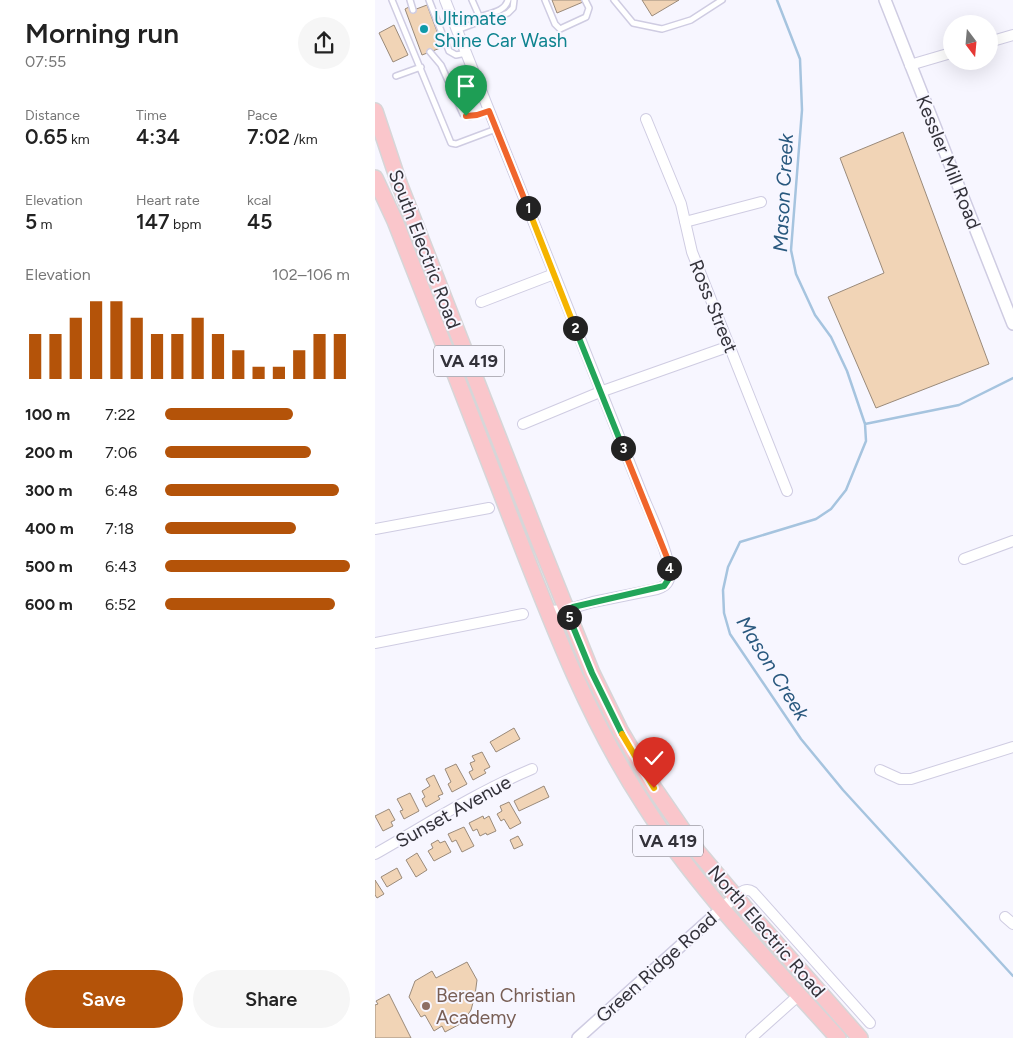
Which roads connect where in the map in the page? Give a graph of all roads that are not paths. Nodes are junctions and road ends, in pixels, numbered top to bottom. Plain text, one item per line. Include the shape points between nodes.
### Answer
1 (392, 0) edge
2 (410, 0) edge
3 (429, 0) edge
4 (445, 0) edge
5 (472, 0) edge
6 (507, 0) edge
7 (514, 0) edge
8 (545, 0) edge
9 (585, 0) edge
10 (614, 0) edge
11 (722, 0) edge
12 (885, 0) edge
13 (413, 10) dead end
14 (480, 19) junction
15 (457, 30) junction
16 (1013, 35) edge
17 (998, 39) edge
18 (430, 52) dead end
19 (466, 53) junction
20 (943, 55) edge
21 (911, 65) junction
22 (421, 67) junction
23 (396, 76) dead end
24 (375, 110) edge
25 (489, 111) junction
26 (646, 119) dead end
27 (496, 129) junction
28 (375, 181) edge
29 (761, 202) dead end
30 (685, 222) junction
31 (554, 274) junction
32 (481, 302) dead end
33 (1013, 324) edge
34 (730, 346) junction
35 (601, 392) junction
36 (523, 424) dead end
37 (787, 491) dead end
38 (489, 508) dead end
39 (375, 529) edge
40 (1013, 541) edge
41 (964, 559) dead end
42 (566, 610) junction
43 (548, 611) junction
44 (523, 614) dead end
45 (375, 643) edge
46 (1013, 747) edge
47 (532, 769) dead end
48 (880, 770) dead end
49 (375, 854) edge
50 (735, 897) junction
51 (722, 908) junction
52 (826, 973) junction
53 (813, 985) junction
54 (799, 995) junction
55 (870, 1023) dead end
56 (578, 1038) edge
57 (751, 1038) edge
58 (838, 1038) edge
59 (860, 1038) edge

1 - 22 lane
2 - 13 lane
3 - 19 lane via 449,52 457,55
4 - 15 street
5 - 14 lane
6 - 14 lane via 503,9
7 - 14 lane via 508,13 488,21
8 - 9 lane via 560,29 586,17 589,8
10 - 11 lane via 633,24 663,29 691,20
12 - 21 street, Kessler Mill Road
14 - 15 lane
15 - 19 street
16 - 17 street
18 - 25 lane via 441,65 463,114 469,117
19 - 25 street
20 - 21 street
21 - 33 street, Kessler Mill Road
22 - 23 lane
22 - 27 lane via 451,143 457,144
24 - 42 main road, South Electric Road / VA 419 via 399,182
25 - 27 street
26 - 30 street, Ross Street via 681,204
27 - 31 street
28 - 43 main road, South Electric Road / VA 419 via 399,231
29 - 30 street
30 - 34 street, Ross Street via 692,252
31 - 32 street
31 - 35 street
34 - 35 street
34 - 37 street, Ross Street
35 - 36 street
35 - 42 street via 670,571 664,586
38 - 39 street
40 - 41 street
42 - 43 street
42 - 50 main road, North Electric Road / VA 419 via 592,673 628,744 679,826
43 - 51 main road, North Electric Road / VA 419 via 590,709 620,766 663,834
44 - 45 street
46 - 48 street via 905,780
47 - 49 street, Sunset Avenue via 487,790
50 - 51 street, Green Ridge Road
50 - 52 street via 744,890 753,892
50 - 53 main road, North Electric Road / VA 419
51 - 54 main road, North Electric Road / VA 419
51 - 56 street, Green Ridge Road
52 - 53 street
52 - 55 street
53 - 59 main road, North Electric Road / VA 419
54 - 57 street
54 - 58 main road, North Electric Road / VA 419

